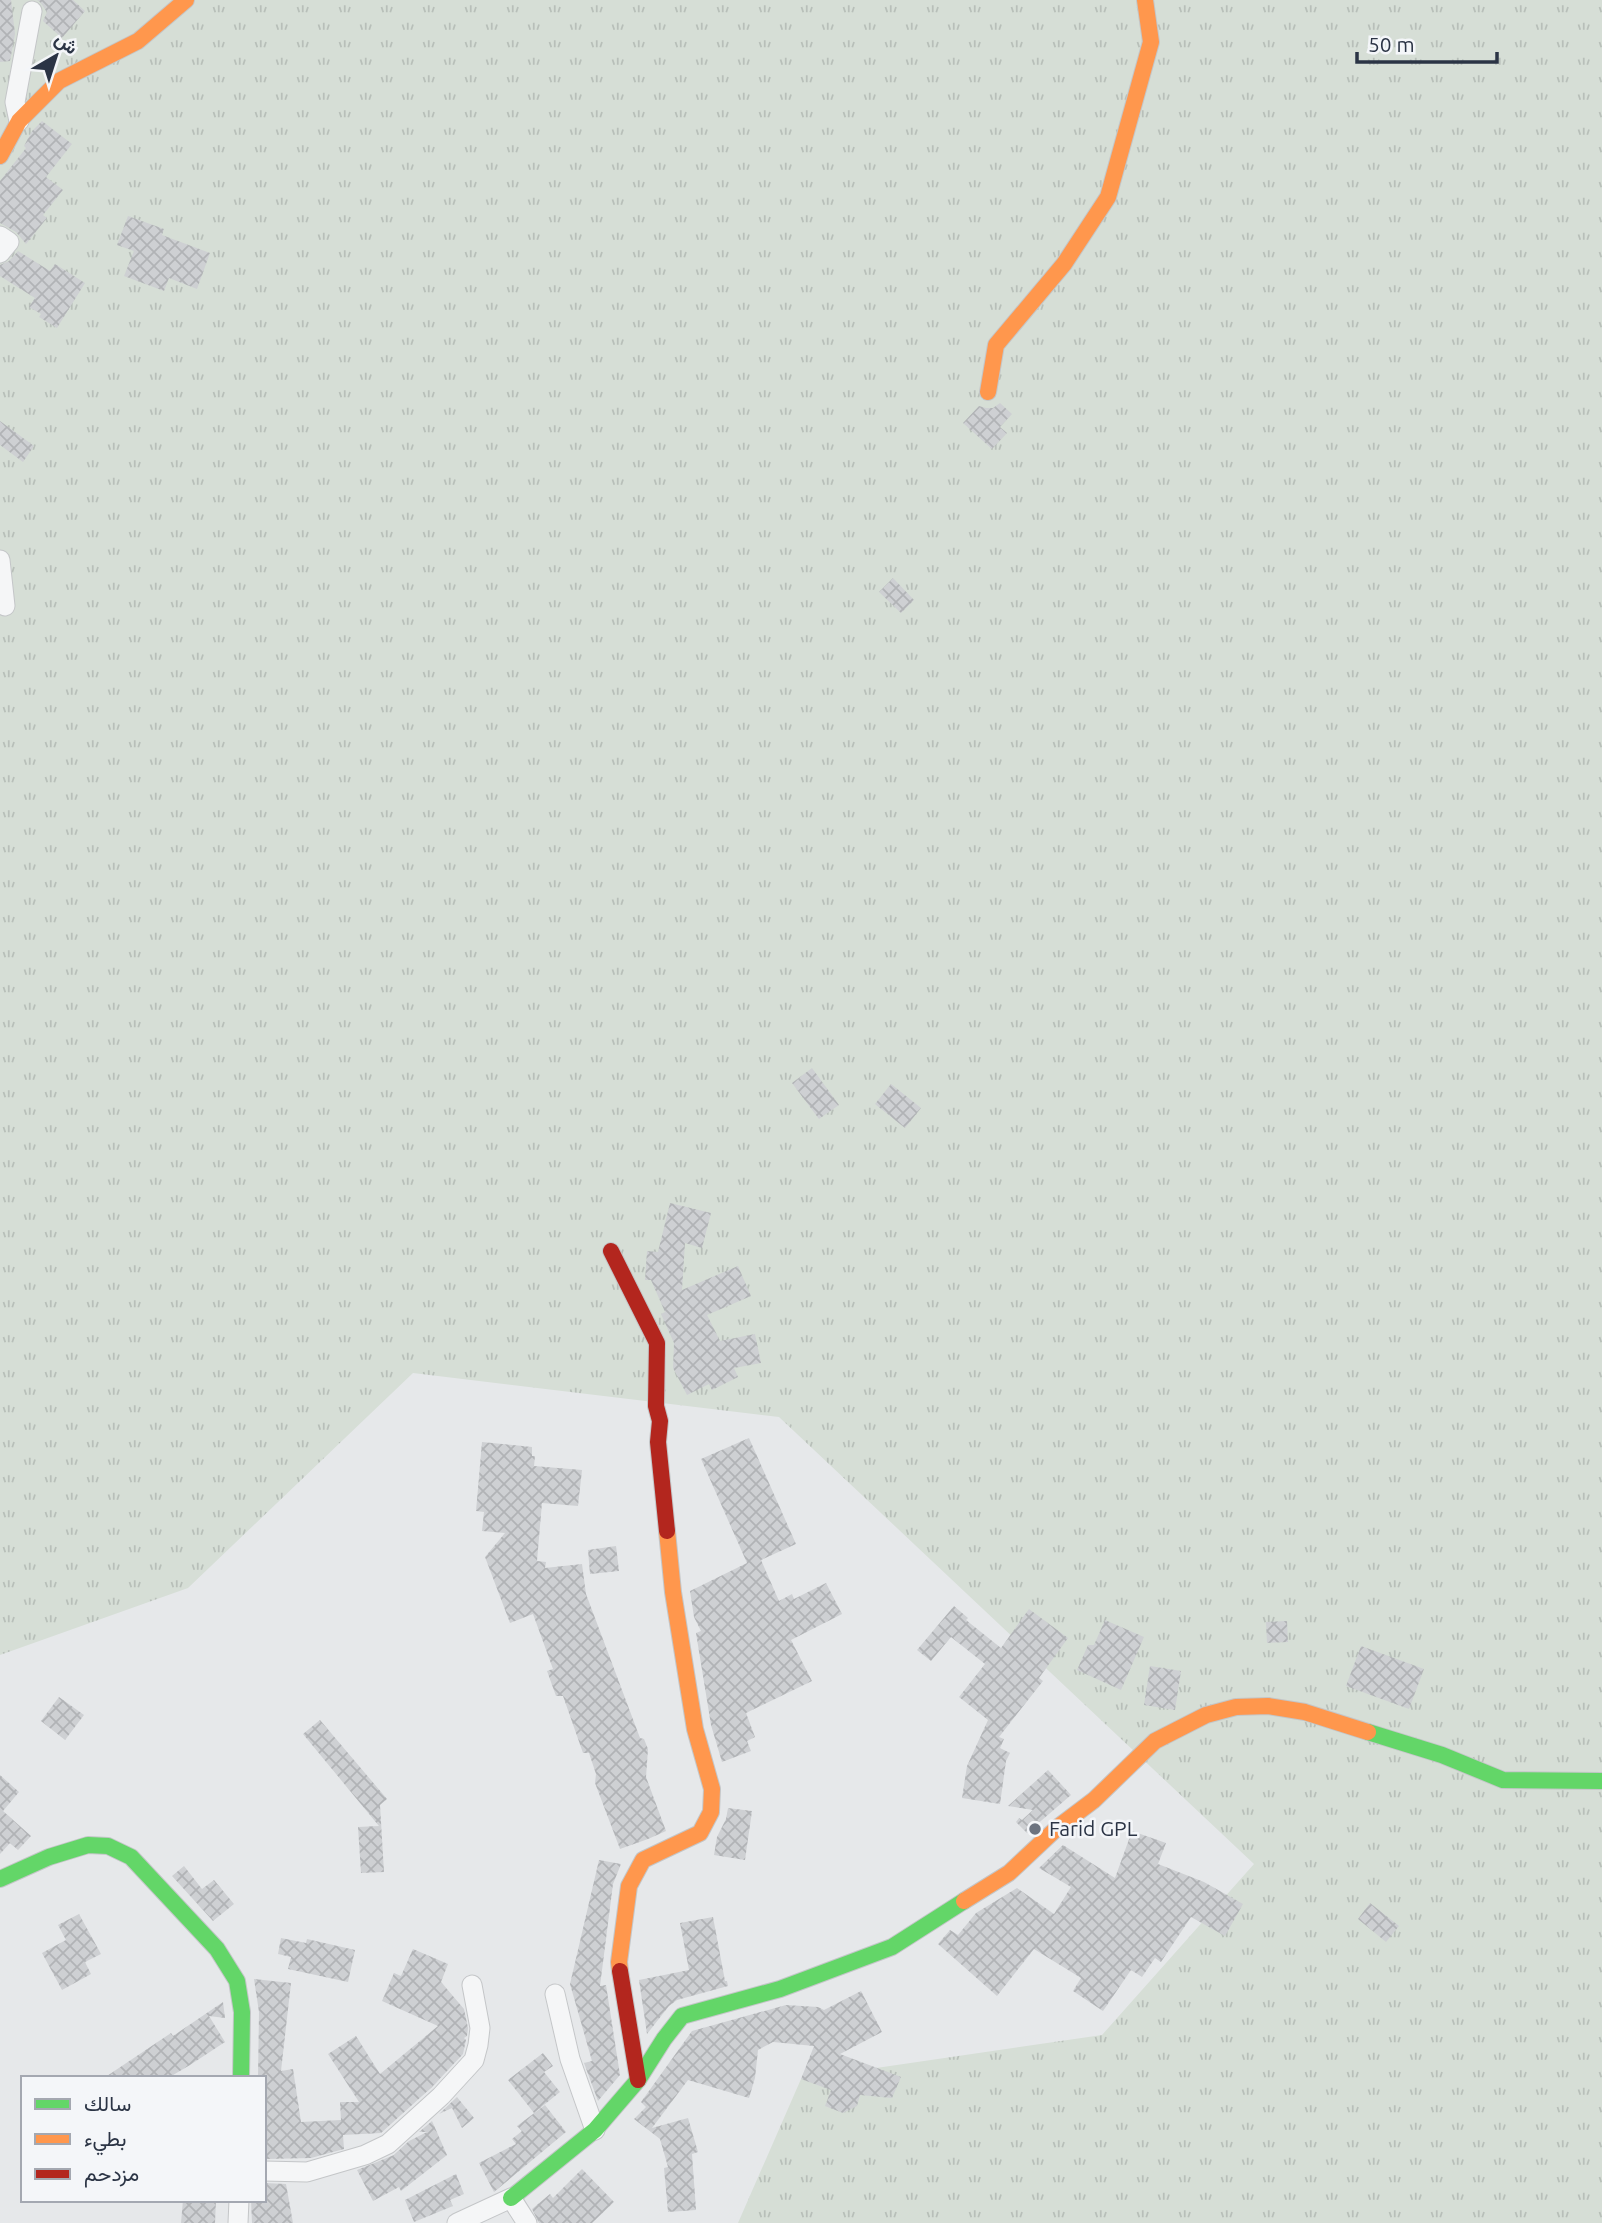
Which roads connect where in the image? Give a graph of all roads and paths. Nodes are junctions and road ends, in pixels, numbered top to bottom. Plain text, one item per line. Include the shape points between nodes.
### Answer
1 (186, 0) edge
2 (1145, 0) edge
3 (32, 11) dead end
4 (19, 121) junction
5 (0, 156) edge
6 (0, 236) edge
7 (0, 253) edge
8 (988, 392) dead end
9 (0, 560) edge
10 (5, 606) dead end
11 (611, 1251) dead end
12 (1602, 1781) edge
13 (0, 1879) edge
14 (471, 1985) dead end
15 (555, 1994) dead end
16 (241, 2076) edge
17 (638, 2080) junction
18 (595, 2130) junction
19 (266, 2171) edge
20 (511, 2198) junction
21 (239, 2202) edge
22 (238, 2223) edge
23 (457, 2223) edge
24 (527, 2223) edge

1 - 4 street via 138,41 59,82
2 - 8 street via 1151,41 1108,197 1064,264 996,345
3 - 4 street via 15,102
4 - 5 street
6 - 7 street via 9,242
9 - 10 street
11 - 17 street via 657,1343 658,1442 673,1592 695,1729 712,1789 710,1812 700,1833 643,1860 629,1886 619,1962
12 - 17 street via 1503,1780 1442,1755 1305,1712 1258,1706 1206,1715 1155,1741 1009,1873 892,1947 780,1989 682,2016
13 - 16 street via 88,1845 118,1849 131,1857 217,1949 237,1981 242,2012
14 - 19 street via 480,2028 474,2060 441,2096 388,2144 365,2155 307,2172
15 - 18 street via 570,2059
17 - 18 street
18 - 20 street
20 - 23 street
20 - 24 street
21 - 22 street

